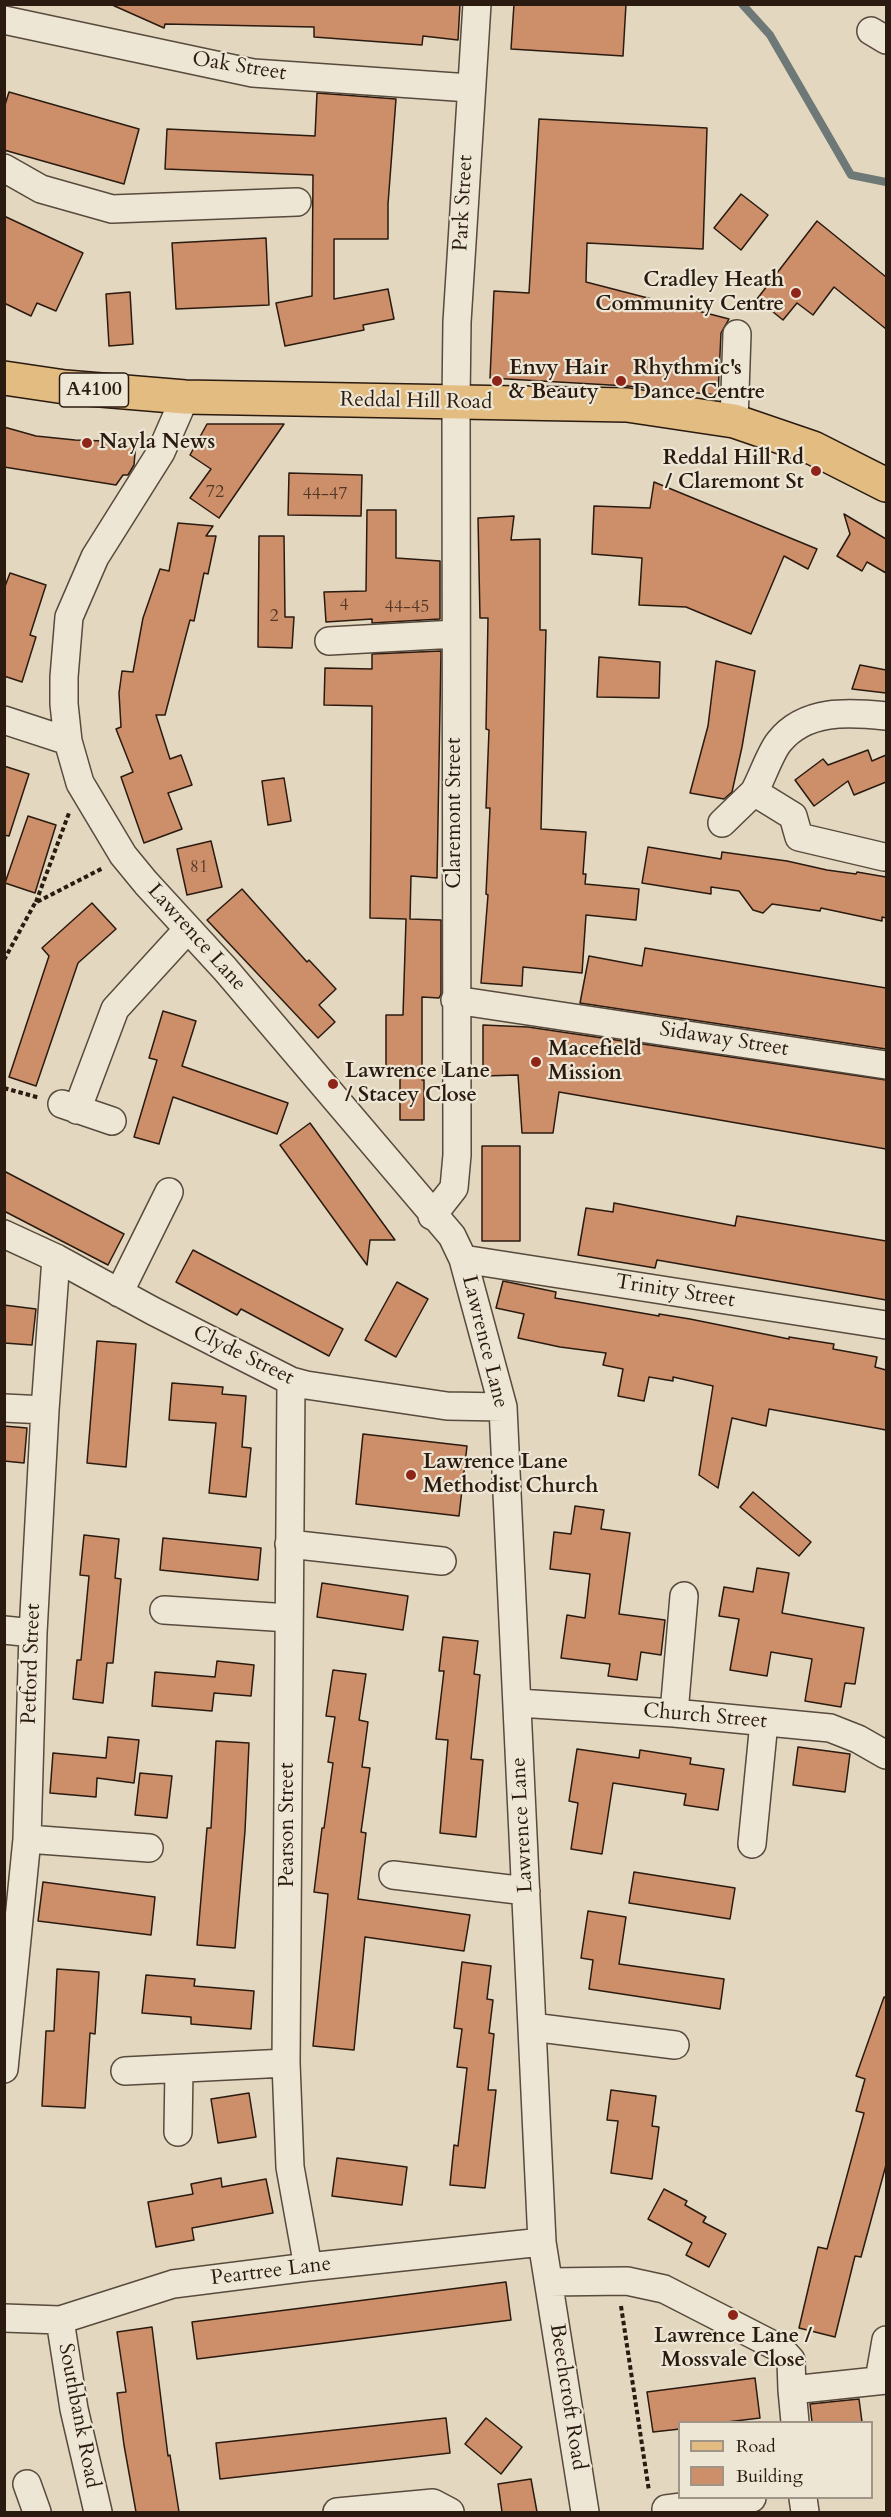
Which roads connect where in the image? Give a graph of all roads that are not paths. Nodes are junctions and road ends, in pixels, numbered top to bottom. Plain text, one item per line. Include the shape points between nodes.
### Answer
1 (477, 4) edge
2 (10, 20) edge
3 (470, 87) junction
4 (4, 168) edge
5 (297, 202) dead end
6 (737, 334) dead end
7 (4, 378) edge
8 (185, 398) junction
9 (456, 402) junction
10 (734, 421) junction
11 (886, 485) edge
12 (456, 634) junction
13 (329, 641) dead end
14 (886, 716) edge
15 (4, 720) edge
16 (68, 741) junction
17 (754, 792) junction
18 (722, 823) dead end
19 (884, 857) dead end
20 (188, 929) junction
21 (455, 1000) junction
22 (886, 1065) edge
23 (112, 1121) dead end
24 (169, 1192) dead end
25 (432, 1216) junction
26 (4, 1234) edge
27 (56, 1258) junction
28 (463, 1259) junction
29 (119, 1293) junction
30 (886, 1324) edge
31 (291, 1381) junction
32 (502, 1407) junction
33 (4, 1408) edge
34 (45, 1410) junction
35 (289, 1544) junction
36 (442, 1561) dead end
37 (684, 1596) dead end
38 (164, 1610) dead end
39 (289, 1618) junction
40 (4, 1630) edge
41 (33, 1633) junction
42 (518, 1703) junction
43 (674, 1713) junction
44 (764, 1722) junction
45 (886, 1755) edge
46 (27, 1839) junction
47 (752, 1844) dead end
48 (149, 1848) dead end
49 (393, 1875) dead end
50 (526, 1891) junction
51 (532, 2027) junction
52 (675, 2045) dead end
53 (286, 2063) junction
54 (4, 2069) edge
55 (179, 2069) junction
56 (125, 2071) dead end
57 (178, 2132) dead end
58 (542, 2242) junction
59 (308, 2266) junction
60 (549, 2282) junction
61 (4, 2318) edge
62 (60, 2320) junction
63 (886, 2340) edge
64 (883, 2380) edge
65 (792, 2390) junction
66 (795, 2421) edge
67 (27, 2484) dead end
68 (739, 2499) edge
69 (658, 2505) road end
70 (38, 2512) edge
71 (98, 2512) edge
72 (337, 2512) edge
73 (450, 2512) edge
74 (585, 2512) edge

1 - 3 street, Park Street
2 - 3 street, Oak Street via 253,73
3 - 9 street, Park Street
4 - 5 street via 41,189 112,208
6 - 10 street
7 - 8 main road, Reddal Hill Road / A4100
8 - 9 main road, Reddal Hill Road / A4100
8 - 16 street, Lawrence Lane via 161,452 95,557 69,617 64,677
9 - 10 main road, Reddal Hill Road / A4100 via 627,405
9 - 12 street, Claremont Street
10 - 11 main road, Reddal Hill Road / A4100 via 813,448
12 - 13 street
12 - 21 street, Claremont Street
14 - 17 street via 856,712 802,722 778,742
15 - 16 street
16 - 20 street, Lawrence Lane via 80,783 123,855
17 - 18 street
17 - 19 street via 793,816 799,837
20 - 23 street via 115,1009 69,1107
20 - 25 street, Lawrence Lane
21 - 22 street, Sidaway Street
21 - 25 street, Claremont Street via 454,1188
24 - 29 street
25 - 28 street, Lawrence Lane via 452,1236
26 - 27 street, Clyde Street
27 - 29 street, Clyde Street
27 - 34 street, Petford Street
28 - 30 street, Trinity Street
28 - 32 street, Lawrence Lane
29 - 31 street, Clyde Street
31 - 32 street, Clyde Street via 447,1406
31 - 35 street, Pearson Street
32 - 42 street, Lawrence Lane
33 - 34 street
34 - 41 street, Petford Street
35 - 36 street
35 - 39 street, Pearson Street
37 - 43 street
38 - 39 street
39 - 53 street, Pearson Street
40 - 41 street
41 - 46 street, Petford Street
42 - 43 street, Church Street
42 - 50 street, Lawrence Lane
43 - 44 street, Church Street
44 - 45 street, Church Street via 830,1728
44 - 47 street
46 - 48 street
46 - 54 street, Petford Street
49 - 50 street
50 - 51 street, Lawrence Lane
51 - 52 street
51 - 58 street, Lawrence Lane
53 - 55 street
53 - 59 street, Pearson Street via 290,2167
55 - 56 street
55 - 57 street
58 - 59 street, Peartree Lane
58 - 60 street, Lawrence Lane
59 - 62 street, Peartree Lane via 173,2284
60 - 65 street via 618,2281 664,2289 781,2349 791,2360
60 - 74 street, Beechcroft Road
61 - 62 street, Peartree Lane
62 - 71 street, Southbank Road via 74,2409
63 - 64 street
64 - 65 street
65 - 66 street
67 - 70 street
68 - 69 street
72 - 73 street via 433,2503

